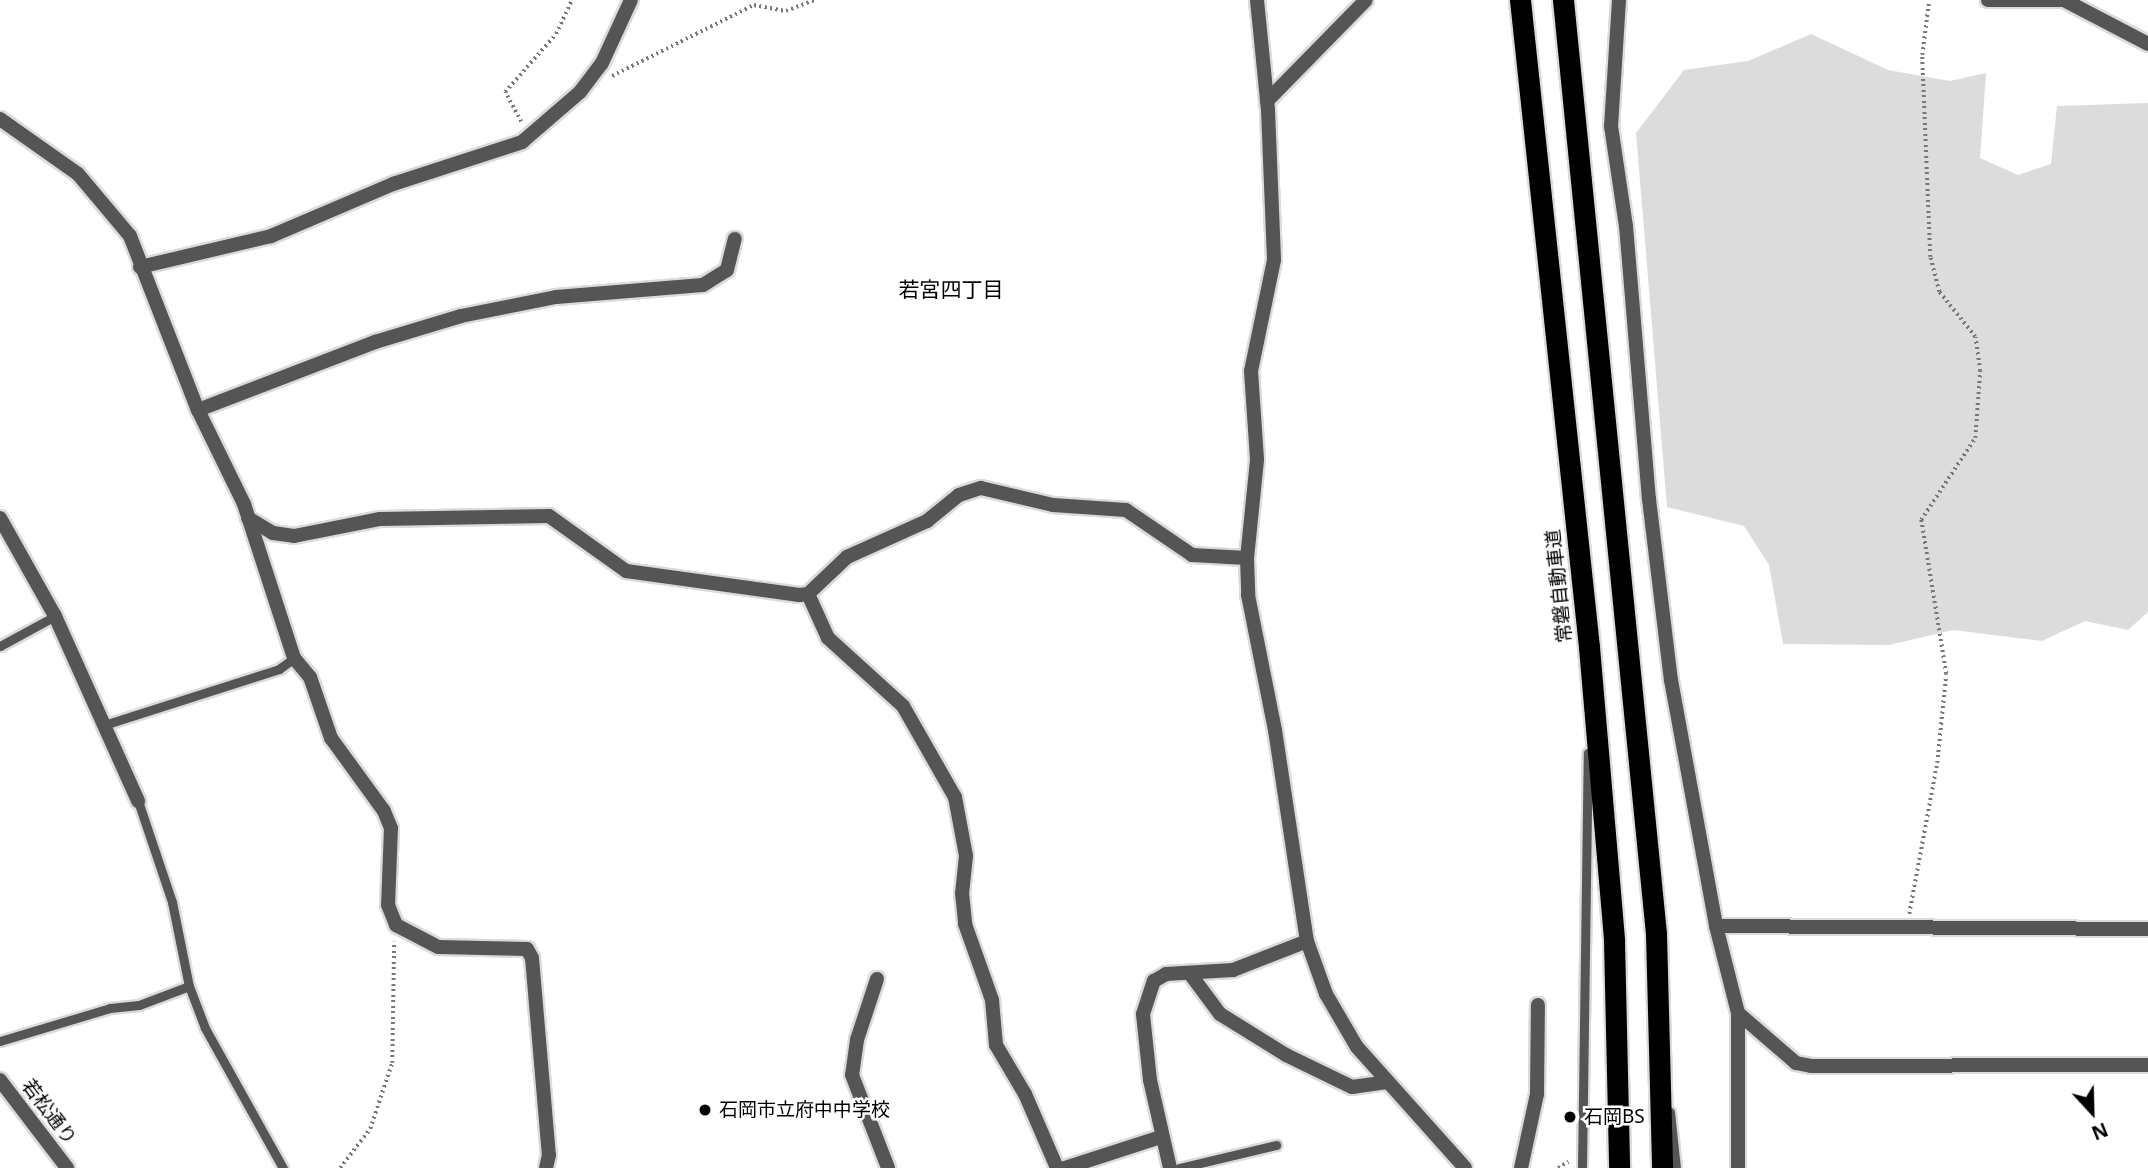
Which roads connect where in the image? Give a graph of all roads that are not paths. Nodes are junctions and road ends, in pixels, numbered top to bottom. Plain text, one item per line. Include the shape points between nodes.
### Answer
1 (631, 0) edge
2 (1257, 0) edge
3 (1366, 0) edge
4 (1520, 0) edge
5 (1563, 0) edge
6 (1619, 0) edge
7 (1988, 0) edge
8 (2148, 44) edge
9 (1267, 101) junction
10 (0, 119) edge
11 (735, 239) dead end
12 (140, 267) junction
13 (198, 410) junction
14 (0, 518) edge
15 (248, 518) junction
16 (1247, 558) junction
17 (808, 594) junction
18 (55, 616) junction
19 (0, 646) edge
20 (1589, 647) junction
21 (294, 658) junction
22 (104, 725) junction
23 (138, 802) joint
24 (1716, 926) junction
25 (2148, 929) edge
26 (1307, 941) junction
27 (1191, 975) junction
28 (877, 979) dead end
29 (189, 986) junction
30 (1658, 991) junction
31 (1538, 1005) dead end
32 (1738, 1013) junction
33 (0, 1041) edge
34 (2148, 1065) edge
35 (0, 1080) edge
36 (1387, 1082) junction
37 (1161, 1137) junction
38 (1276, 1145) dead end
39 (67, 1168) edge
40 (283, 1168) edge
41 (546, 1168) edge
42 (888, 1168) edge
43 (1057, 1168) edge
44 (1065, 1168) edge
45 (1170, 1168) edge
46 (1178, 1168) edge
47 (1465, 1168) edge
48 (1521, 1168) edge
49 (1582, 1168) edge
50 (1619, 1168) edge
51 (1662, 1168) edge
52 (1676, 1168) edge
53 (1738, 1168) edge

1 - 12 street via 602,63 522,142 393,184 271,236
2 - 9 street
3 - 9 street
4 - 20 highway, 常磐自動車道
5 - 30 highway via 1630,643
6 - 24 street via 1611,126 1626,226 1649,499 1671,680
7 - 8 street via 2064,0
9 - 16 street via 1274,260 1251,371 1257,460
10 - 12 street via 78,174 130,236
11 - 13 street via 727,270 703,285 556,297 461,316 375,342
12 - 13 street
13 - 15 street
14 - 18 street
15 - 17 street via 273,533 294,536 380,519 549,516 626,571 666,580
15 - 21 street
16 - 17 street via 1192,555 1126,510 1054,505 981,488 958,495 927,521 847,557
16 - 26 street via 1252,628 1275,730
17 - 43 street via 828,638 903,706 955,797 966,856 965,924 992,1000 996,1045 1025,1094
18 - 19 lane
18 - 22 street
20 - 49 lane
20 - 50 highway, 常磐自動車道 via 1614,941
21 - 22 lane via 279,668
21 - 41 street via 310,677 331,738 384,811 391,828 388,905 401,928 438,947 527,949 535,969 549,1155
22 - 23 street
23 - 29 lane via 172,902
24 - 25 street
24 - 32 street
26 - 27 street via 1242,967
26 - 36 street via 1326,994 1357,1047
27 - 36 street via 1220,1014 1286,1055 1352,1087
27 - 37 street via 1158,977 1143,1014
28 - 42 street via 857,1040 852,1075
29 - 33 lane via 139,1005 110,1008
29 - 40 lane via 205,1028
30 - 51 highway
30 - 52 lane
31 - 48 street via 1537,1094
32 - 34 street via 1796,1063 1811,1066
32 - 53 street
35 - 39 street, 若松通り
36 - 47 street
37 - 44 street
37 - 45 street
38 - 46 lane

